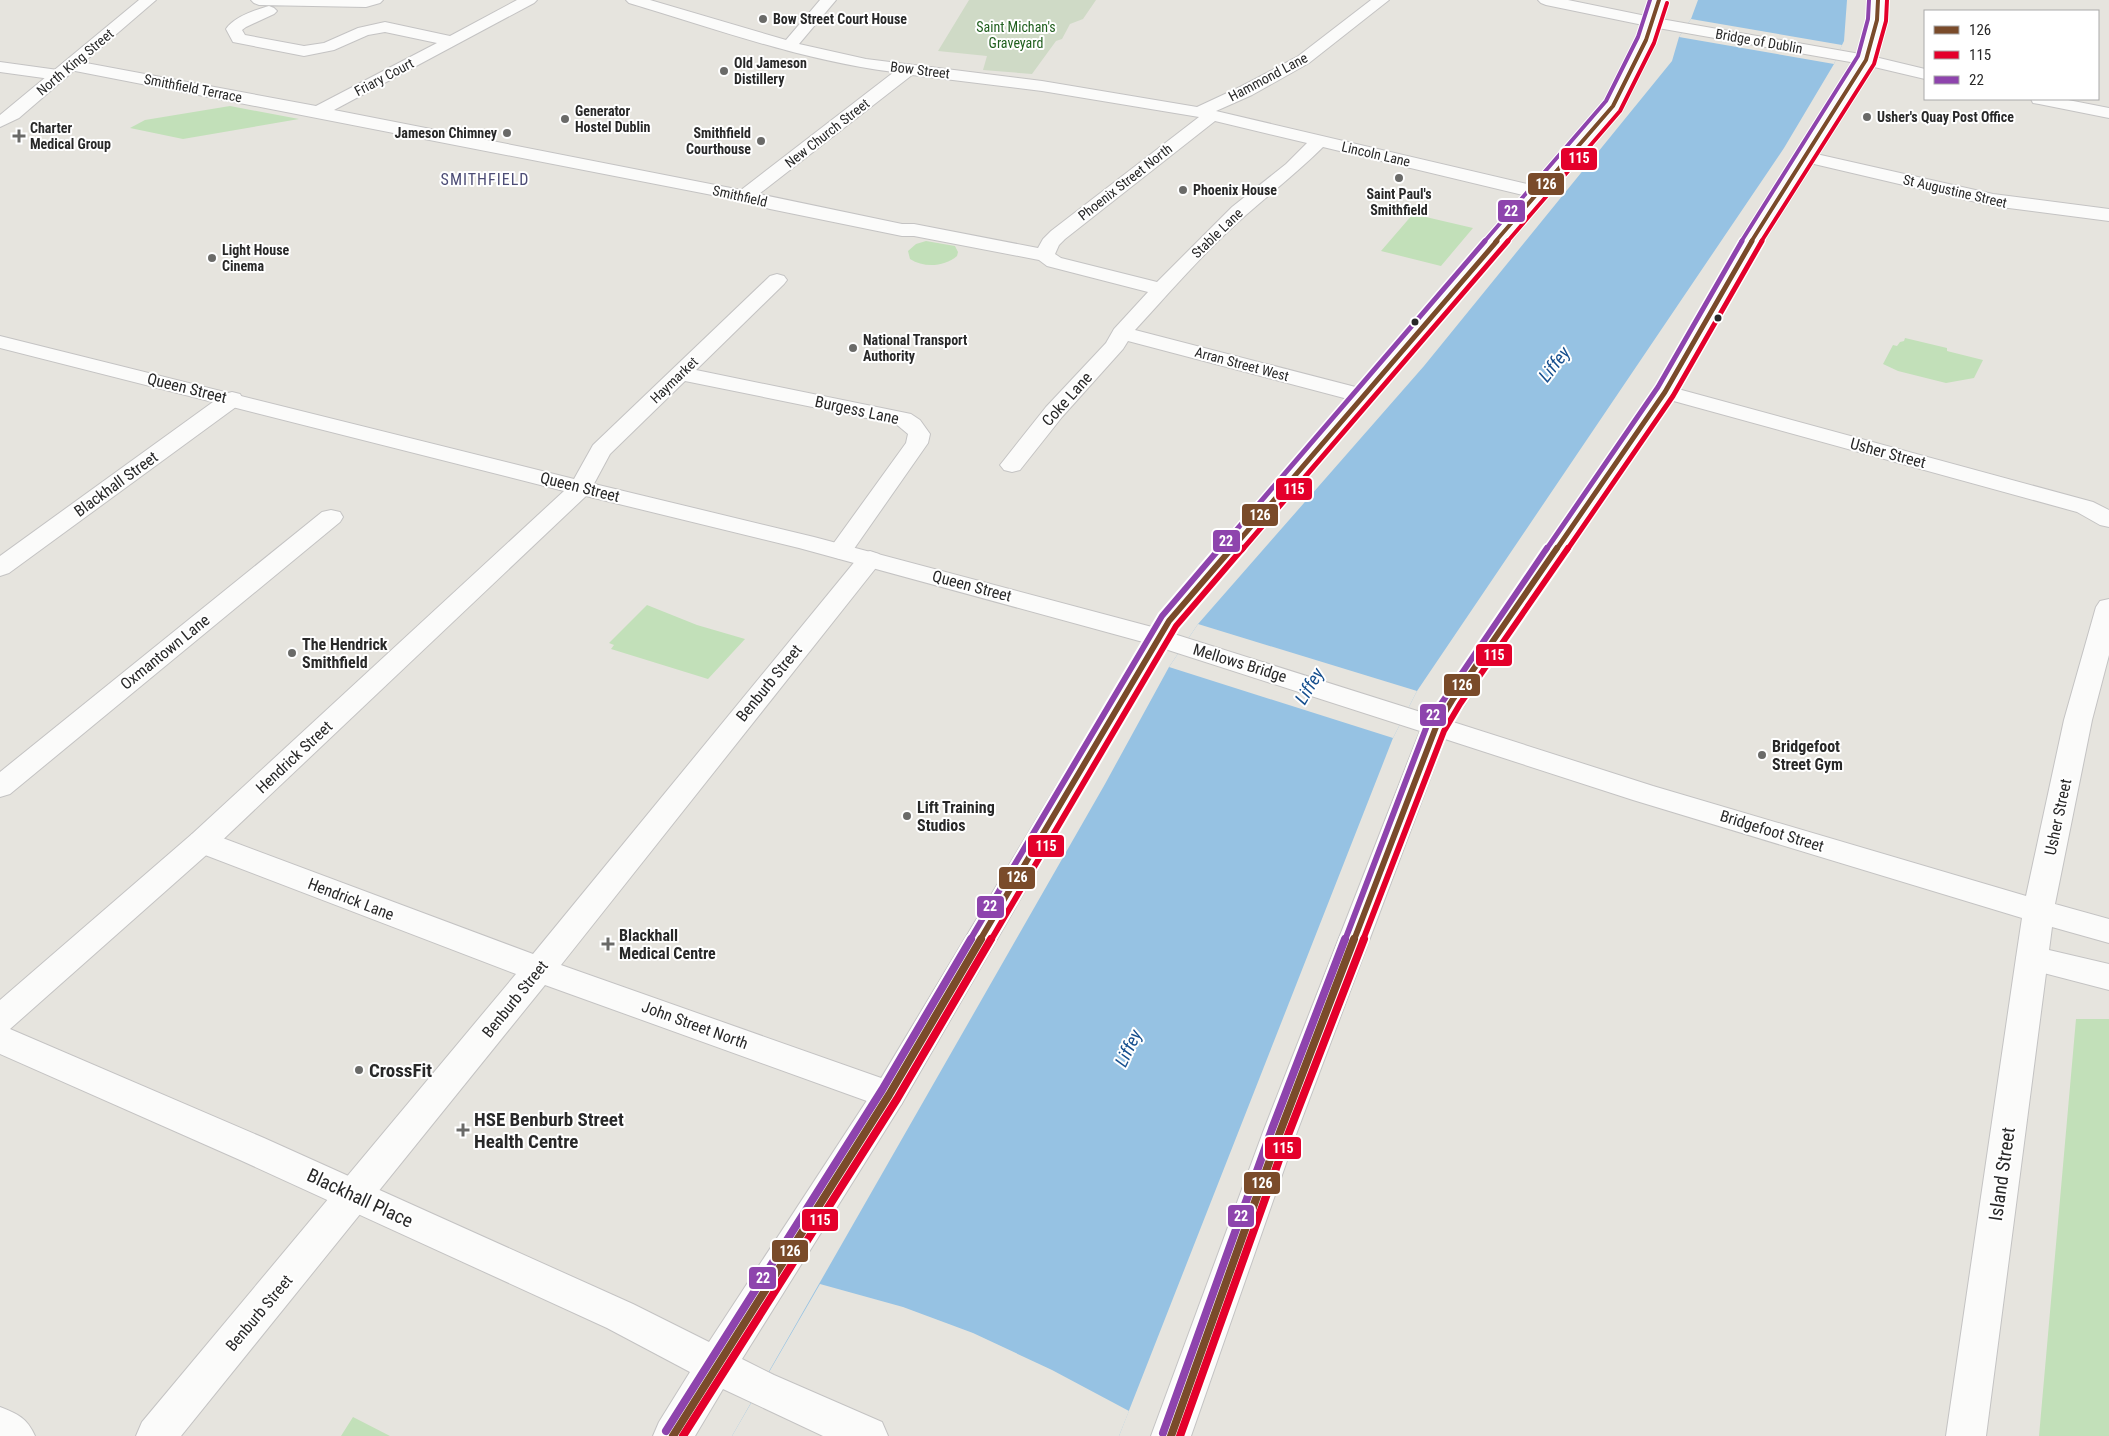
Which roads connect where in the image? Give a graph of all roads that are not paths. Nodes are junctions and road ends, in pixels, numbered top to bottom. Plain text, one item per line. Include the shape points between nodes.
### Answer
1 (148, 0) edge
2 (375, 0) edge
3 (529, 0) edge
4 (634, 0) edge
5 (828, 0) edge
6 (1381, 0) edge
7 (1546, 0) edge
8 (1607, 0) edge
9 (1878, 0) edge
10 (1658, 3) edge
11 (264, 6) edge
12 (1652, 22) junction
13 (452, 41) junction
14 (789, 46) junction
15 (1866, 60) junction
16 (0, 68) edge
17 (909, 69) junction
18 (64, 70) junction
19 (1924, 74) edge
20 (1924, 79) edge
21 (1853, 81) junction
22 (2044, 100) edge
23 (316, 113) junction
24 (2109, 113) edge
25 (1205, 114) junction
26 (0, 122) edge
27 (1320, 140) junction
28 (1803, 156) junction
29 (1540, 193) junction
30 (745, 196) junction
31 (2109, 214) edge
32 (1045, 255) junction
33 (777, 280) dead end
34 (1160, 289) junction
35 (1121, 332) junction
36 (0, 342) edge
37 (680, 373) junction
38 (1664, 392) junction
39 (1363, 396) junction
40 (232, 399) junction
41 (1012, 465) dead end
42 (581, 488) junction
43 (331, 518) dead end
44 (2109, 520) edge
45 (840, 551) junction
46 (870, 559) junction
47 (0, 568) edge
48 (2109, 607) edge
49 (1167, 641) junction
50 (1436, 727) junction
51 (0, 787) edge
52 (202, 842) junction
53 (2038, 912) junction
54 (2109, 931) edge
55 (501, 955) joint
56 (2032, 958) junction
57 (540, 970) junction
58 (2109, 977) edge
59 (0, 1019) edge
60 (0, 1039) edge
61 (889, 1095) junction
62 (356, 1196) junction
63 (715, 1367) junction
64 (0, 1426) edge
65 (15, 1436) edge
66 (156, 1436) edge
67 (674, 1436) edge
68 (868, 1436) edge
69 (1171, 1436) edge
70 (1966, 1436) edge

1 - 18 street, North King Street
2 - 11 street
3 - 13 street, Friary Court
4 - 14 street, Bow Street
5 - 14 street
6 - 25 street, Hammond Lane via 1303,60
7 - 12 street, Bridge of Dublin
8 - 10 street
9 - 15 street via 1877,20
10 - 12 street
11 - 13 street via 234,29 238,39 304,51 328,47 364,31 384,27
12 - 15 street, Bridge of Dublin
12 - 29 street via 1613,106
13 - 23 street, Friary Court
14 - 17 street, Bow Street via 866,64
15 - 19 street, Bridge of Dublin
15 - 21 street
16 - 18 street, Smithfield Terrace
17 - 25 street, Bow Street via 1042,86
17 - 30 street, New Church Street
18 - 23 street, Smithfield Terrace via 197,88
18 - 26 street, North King Street
20 - 21 street via 1881,77
21 - 28 street
22 - 24 street
23 - 30 street, Smithfield
25 - 27 street, Lincoln Lane
25 - 32 street, Phoenix Street North via 1058,235
27 - 29 street, Lincoln Lane
27 - 34 street, Stable Lane via 1292,168 1239,211
28 - 31 street, St Augustine Street via 1993,200
28 - 38 street
29 - 39 street
30 - 32 street, Smithfield via 902,230
32 - 34 street, Smithfield via 1054,262
33 - 37 street, Haymarket
34 - 35 street, Stable Lane
35 - 39 street, Arran Street West
35 - 41 street, Coke Lane via 1116,345 1054,412
36 - 40 street, Queen Street
37 - 42 street, Haymarket via 601,450
37 - 45 street, Burgess Lane via 903,419 912,425 919,434 917,443
38 - 44 street, Usher Street via 2084,507
38 - 50 street
39 - 49 street via 1169,621
40 - 42 street, Queen Street
40 - 47 street, Blackhall Street
42 - 45 street, Queen Street
42 - 52 street, Hendrick Street
43 - 51 street, Oxmantown Lane
45 - 46 street, Queen Street
46 - 49 street, Queen Street
46 - 57 street, Benburb Street
48 - 53 street, Usher Street via 2078,720
49 - 50 street, Mellows Bridge
49 - 61 street
50 - 53 street, Bridgefoot Street
50 - 69 street via 1280,1132
52 - 55 street, Hendrick Lane
52 - 59 street, Hendrick Street
53 - 54 street, Bridgefoot Street
53 - 56 street, Island Street
55 - 57 street, John Street North
56 - 58 street
56 - 70 street, Island Street
57 - 61 street, John Street North
57 - 62 street, Benburb Street
60 - 62 street, Blackhall Place
61 - 63 street
62 - 63 street, Blackhall Place via 620,1316
62 - 66 street, Benburb Street
63 - 67 street
63 - 68 street, Blackhall Place
64 - 65 street

